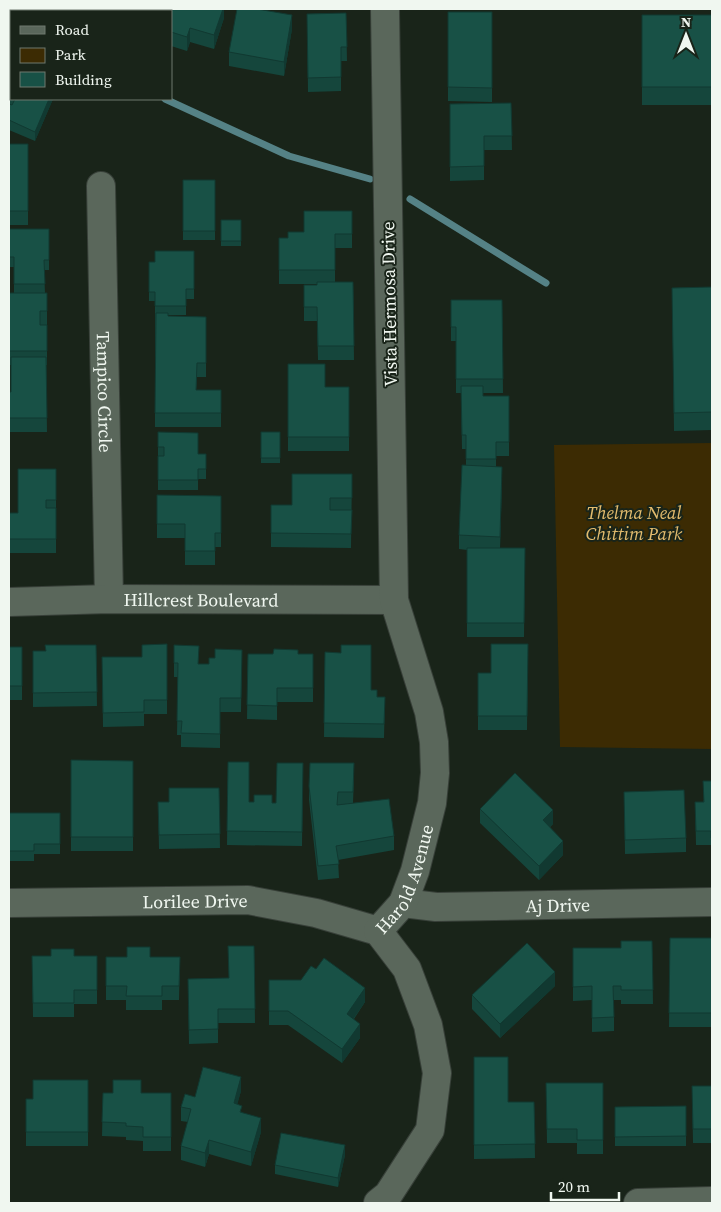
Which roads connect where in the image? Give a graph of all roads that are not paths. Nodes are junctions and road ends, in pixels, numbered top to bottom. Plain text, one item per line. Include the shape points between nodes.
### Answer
1 (385, 9) edge
2 (101, 186) dead end
3 (108, 600) junction
4 (394, 600) junction
5 (9, 602) edge
6 (712, 902) edge
7 (9, 903) edge
8 (403, 903) junction
9 (378, 931) junction
10 (390, 1201) edge
11 (712, 1201) edge
12 (638, 1203) edge

1 - 4 street, Vista Hermosa Drive
2 - 3 street, Tampico Circle
3 - 4 street, Hillcrest Boulevard
3 - 5 street, Hillcrest Boulevard
4 - 8 street, Harold Avenue via 429,712 435,773 426,828
6 - 8 street, Aj Drive via 436,907
7 - 9 street, Lorilee Drive via 248,900 316,913
8 - 9 street, Harold Avenue
9 - 10 street, Harold Avenue via 407,969 428,1025 437,1073 430,1130
11 - 12 street

